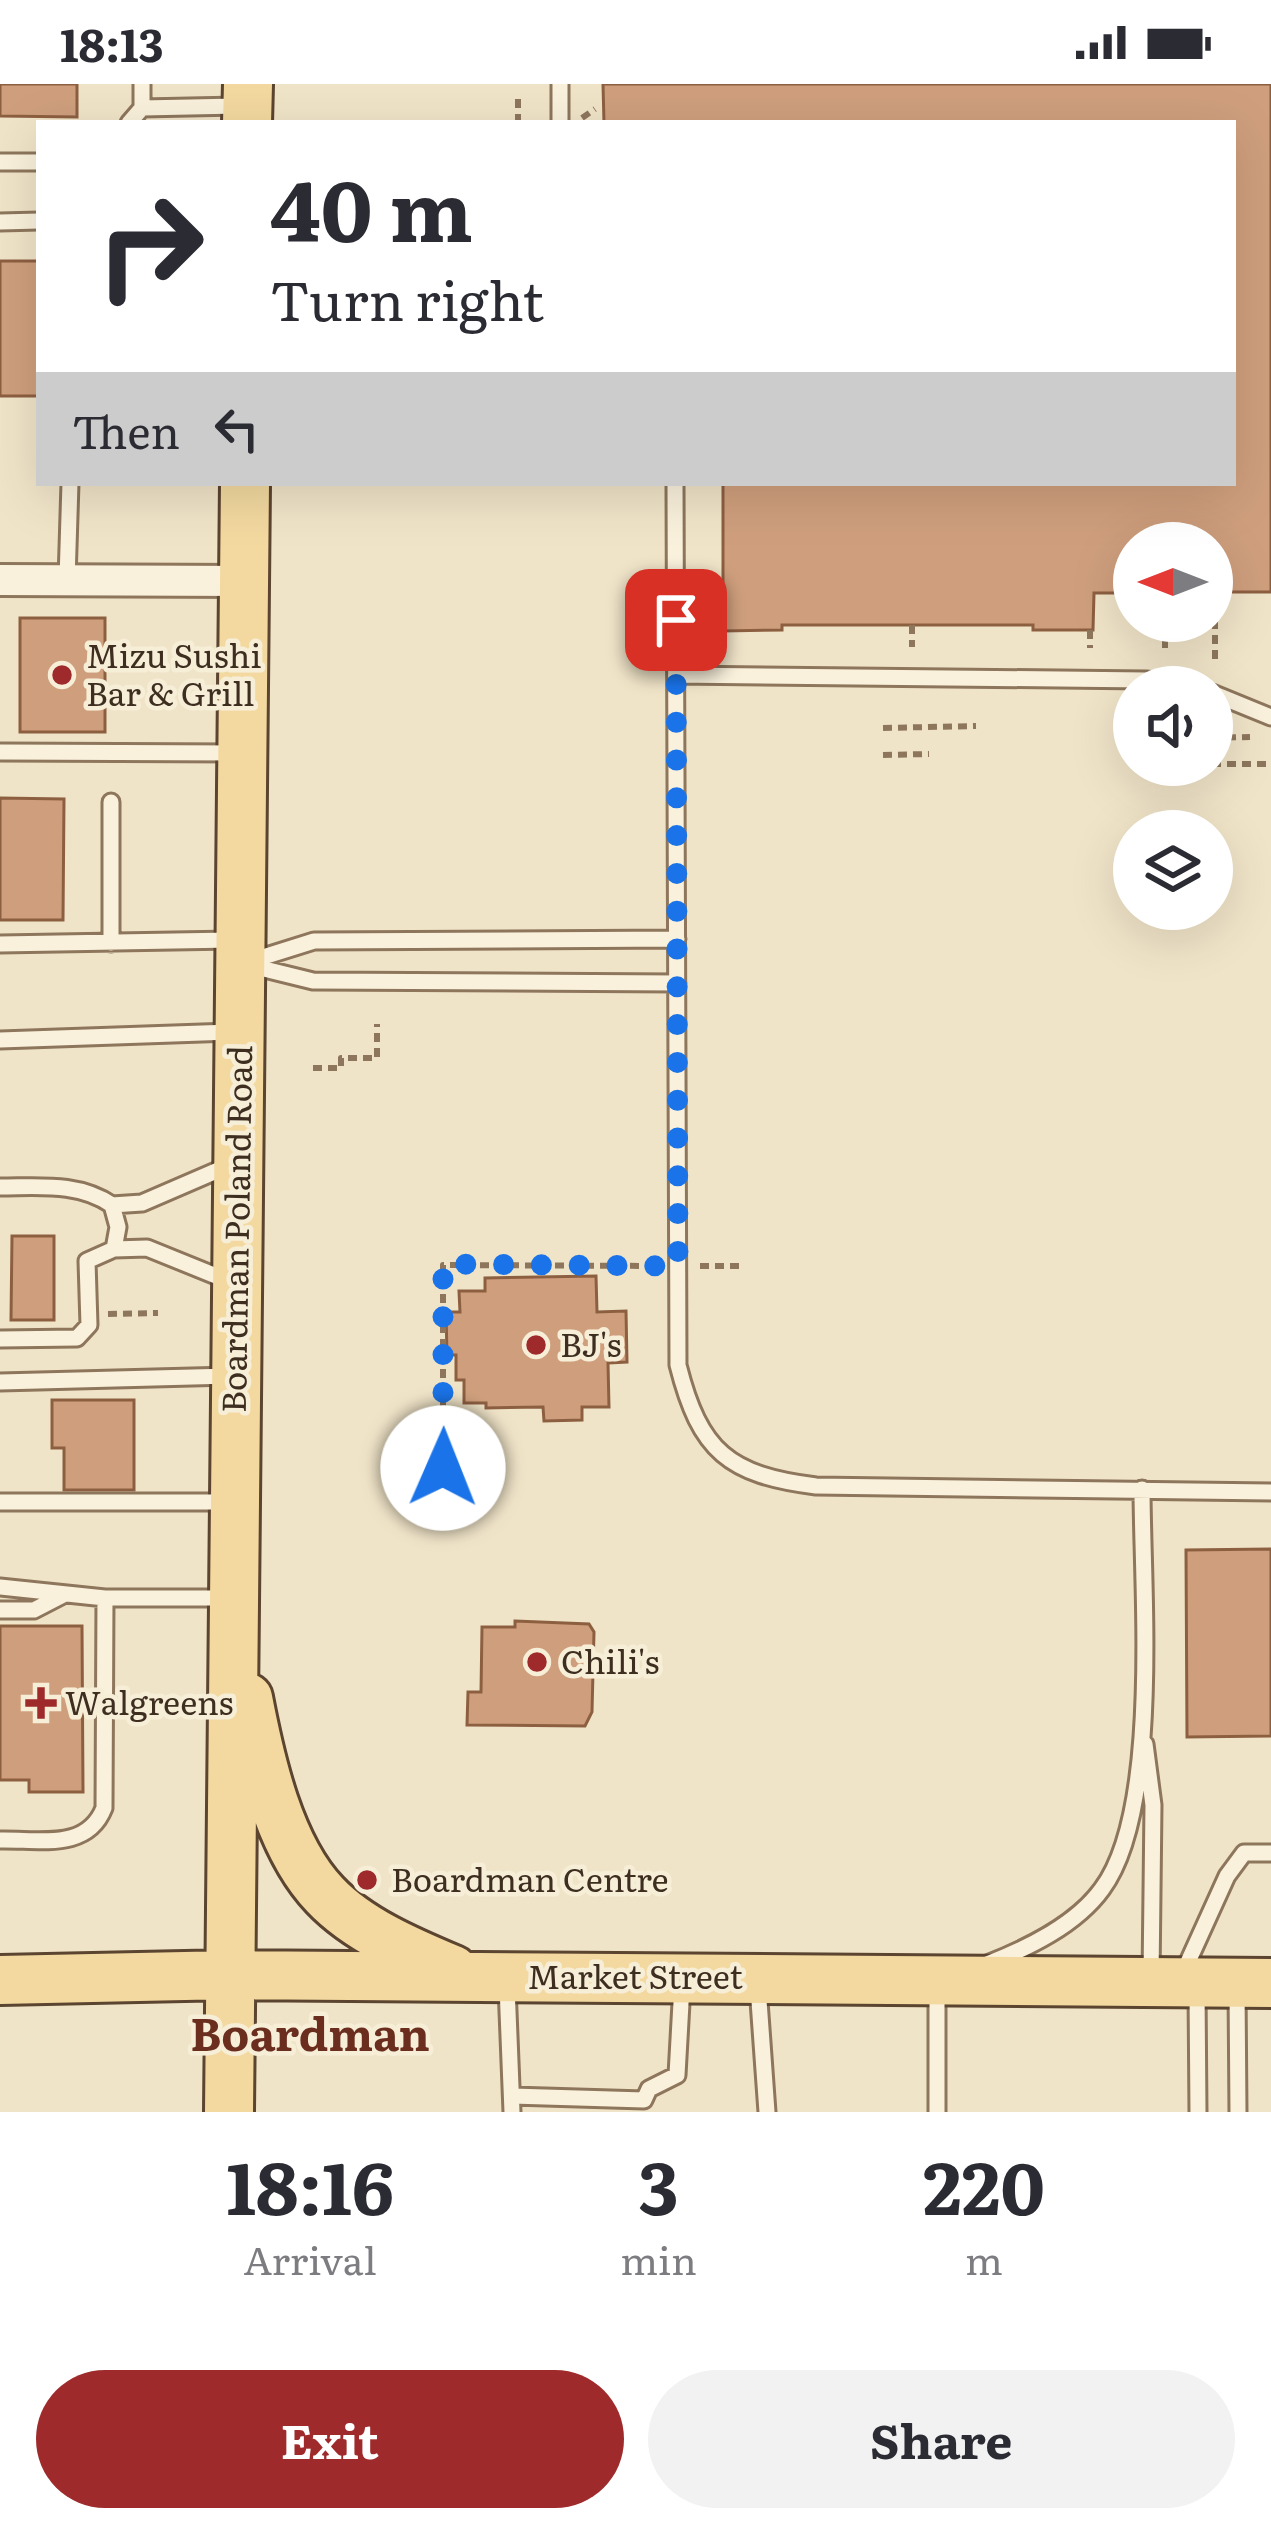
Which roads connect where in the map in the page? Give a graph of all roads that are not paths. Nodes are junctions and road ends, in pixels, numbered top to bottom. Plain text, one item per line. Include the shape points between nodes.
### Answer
1 (142, 84) edge
2 (560, 84) edge
3 (247, 104) edge
4 (142, 108) junction
5 (132, 120) edge
6 (560, 120) edge
7 (36, 162) edge
8 (0, 163) edge
9 (36, 221) edge
10 (0, 222) edge
11 (70, 486) edge
12 (245, 486) edge
13 (675, 486) edge
14 (0, 580) edge
15 (67, 580) junction
16 (245, 581) junction
17 (676, 675) junction
18 (1113, 680) edge
19 (1233, 701) edge
20 (1271, 716) edge
21 (0, 752) edge
22 (243, 753) junction
23 (111, 802) dead end
24 (677, 939) junction
25 (111, 943) junction
26 (0, 944) edge
27 (242, 951) junction
28 (677, 983) junction
29 (240, 1032) junction
30 (0, 1040) edge
31 (238, 1161) junction
32 (0, 1186) edge
33 (112, 1205) junction
34 (114, 1249) junction
35 (236, 1284) junction
36 (0, 1339) edge
37 (234, 1376) junction
38 (0, 1382) edge
39 (1142, 1489) junction
40 (1271, 1492) edge
41 (0, 1502) edge
42 (233, 1502) junction
43 (0, 1587) edge
44 (66, 1594) junction
45 (105, 1598) junction
46 (232, 1607) junction
47 (0, 1610) edge
48 (1142, 1716) junction
49 (0, 1840) edge
50 (1271, 1853) edge
51 (231, 1975) junction
52 (487, 1977) junction
53 (682, 1978) junction
54 (757, 1978) junction
55 (944, 1979) junction
56 (0, 1980) edge
57 (1207, 1982) edge
58 (512, 2104) edge
59 (230, 2112) edge
60 (766, 2112) edge
61 (937, 2112) edge
62 (1198, 2112) edge
63 (1238, 2112) edge

1 - 4 lane
2 - 6 lane
3 - 4 lane
4 - 5 lane
7 - 8 lane
9 - 10 lane
11 - 15 lane
12 - 16 main road, Boardman Poland Road
13 - 17 lane
14 - 15 street
15 - 16 street
16 - 22 main road, Boardman Poland Road
17 - 18 lane
17 - 24 lane
19 - 20 lane
21 - 22 lane
22 - 27 main road, Boardman Poland Road
23 - 25 lane
24 - 27 lane via 314,941
24 - 28 lane
25 - 26 lane
25 - 27 lane
27 - 28 lane via 313,981
27 - 29 main road, Boardman Poland Road
28 - 39 lane via 678,1365 705,1434 740,1469 816,1486
29 - 30 lane
29 - 31 main road, Boardman Poland Road
31 - 33 lane via 142,1203
31 - 35 main road, Boardman Poland Road
32 - 33 lane via 69,1187
33 - 34 lane
34 - 35 lane via 146,1249
34 - 36 lane via 87,1261 89,1325 77,1338
35 - 37 main road, Boardman Poland Road
37 - 38 lane
37 - 42 main road, Boardman Poland Road
39 - 40 lane
39 - 48 lane
41 - 42 lane
42 - 46 main road, Boardman Poland Road
43 - 44 lane
44 - 45 lane
44 - 47 lane via 34,1610
45 - 46 lane
45 - 49 lane via 104,1808 97,1827 76,1838
46 - 51 main road, Boardman Poland Road
46 - 52 main road via 279,1813 325,1895 405,1949
48 - 55 lane via 1127,1838 1099,1894 1048,1934
48 - 57 lane via 1153,1805
50 - 57 lane via 1244,1853 1227,1876
51 - 52 main road, Market Street
51 - 56 main road, Market Street
51 - 59 main road, Boardman Poland Road
52 - 53 main road, Market Street
52 - 58 lane
53 - 54 main road, Market Street
53 - 58 lane via 677,2074 649,2089 644,2101
54 - 55 main road, Market Street
54 - 60 lane
55 - 57 main road, Market Street
55 - 61 lane
57 - 62 lane
57 - 63 lane

